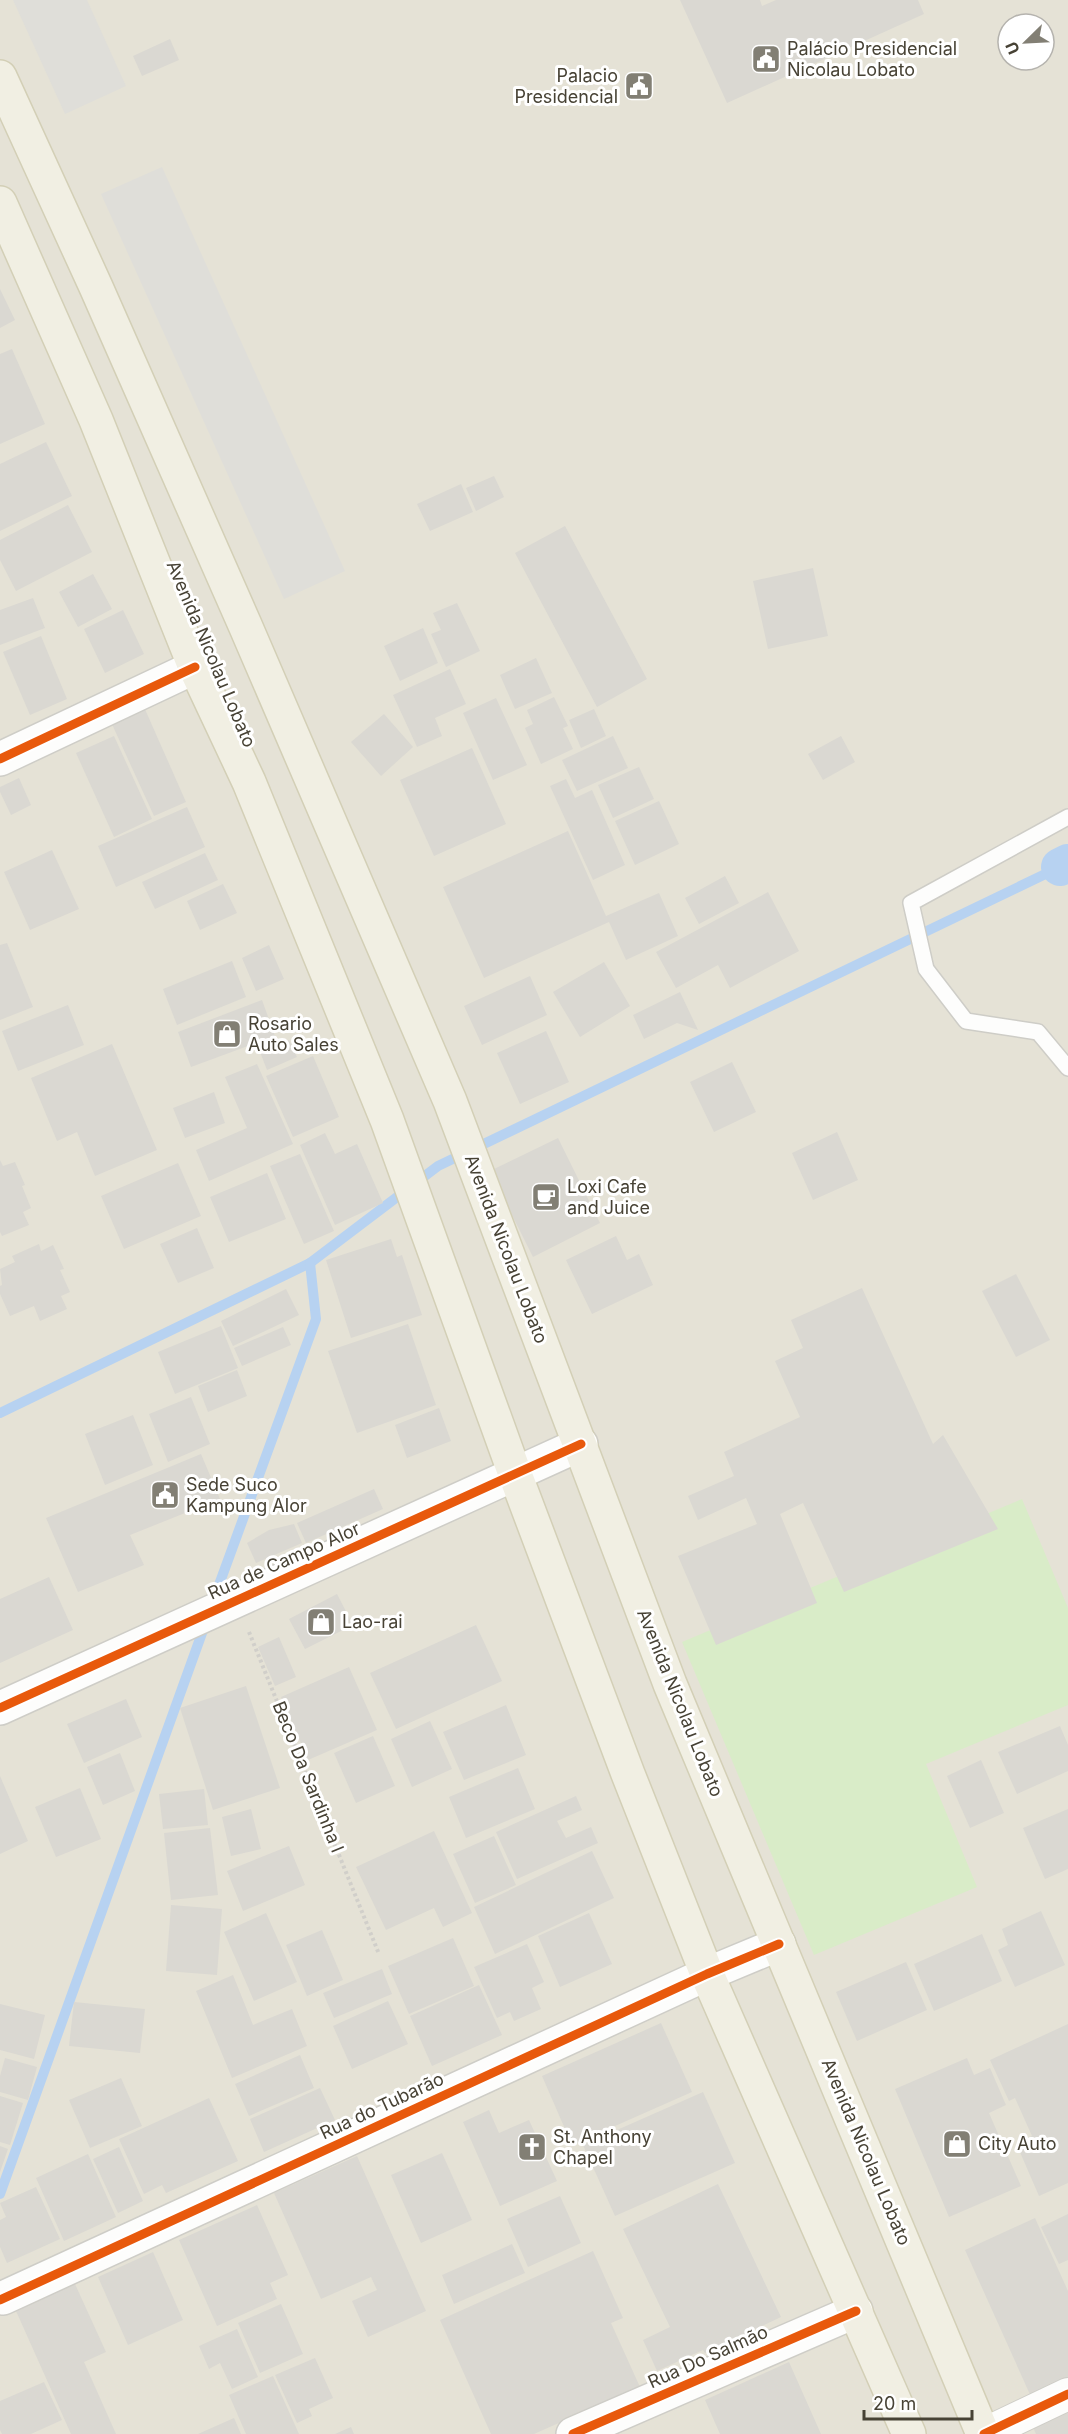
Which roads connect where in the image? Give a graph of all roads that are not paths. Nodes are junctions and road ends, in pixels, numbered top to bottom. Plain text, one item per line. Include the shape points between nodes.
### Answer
1 (0, 77) edge
2 (0, 203) edge
3 (195, 667) junction
4 (0, 759) edge
5 (1068, 817) edge
6 (1068, 1068) edge
7 (581, 1444) junction
8 (516, 1474) junction
9 (0, 1708) edge
10 (779, 1944) junction
11 (707, 1974) junction
12 (2, 2299) edge
13 (856, 2311) junction
14 (1068, 2394) edge
15 (573, 2434) edge
16 (909, 2434) edge
17 (983, 2434) edge

1 - 7 main road, Avenida Nicolau Lobato via 245,625 450,1101
2 - 3 main road, Avenida Nicolau Lobato via 96,420
3 - 4 street
3 - 8 main road, Avenida Nicolau Lobato via 249,782 387,1120
5 - 6 lane via 911,903 926,969 966,1021 1038,1032
7 - 8 street, Rua de Campo Alor
7 - 10 main road, Avenida Nicolau Lobato via 670,1684
8 - 9 street, Rua de Campo Alor
8 - 11 main road, Avenida Nicolau Lobato
10 - 11 street, Rua do Tubarão
10 - 17 main road, Avenida Nicolau Lobato
11 - 12 street, Rua do Tubarão
11 - 13 main road, Avenida Nicolau Lobato
13 - 15 street, Rua Do Salmão
13 - 16 main road, Avenida Nicolau Lobato
14 - 17 street

